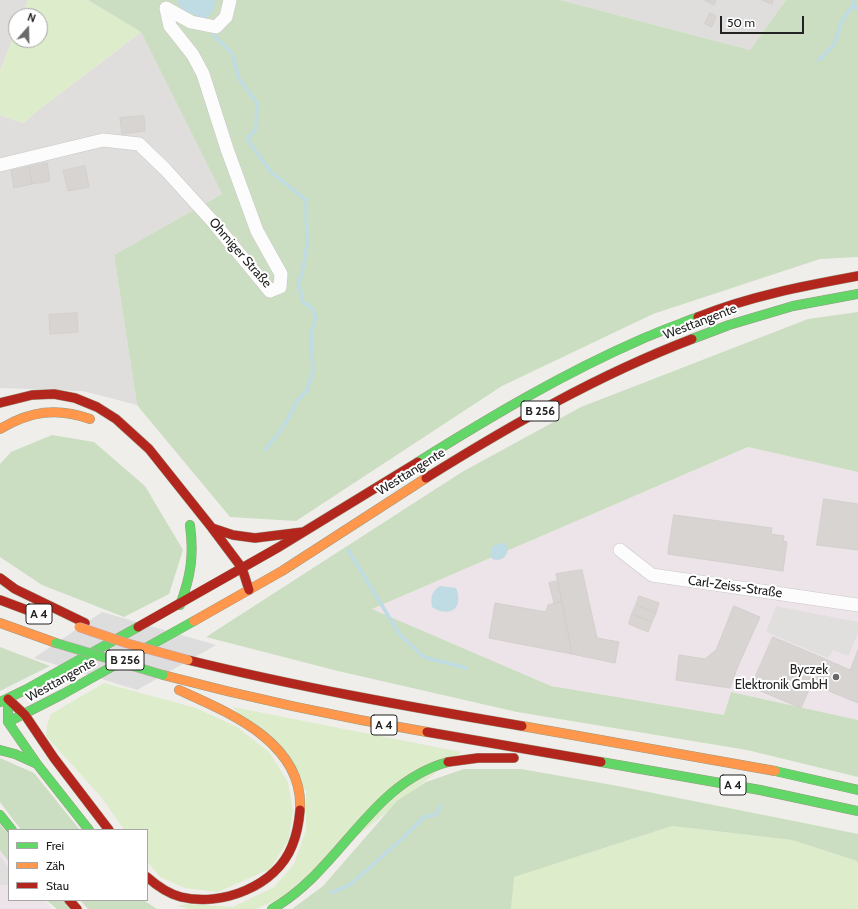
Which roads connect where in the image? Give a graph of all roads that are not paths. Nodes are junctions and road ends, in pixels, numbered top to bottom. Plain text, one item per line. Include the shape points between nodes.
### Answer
1 (230, 0) edge
2 (167, 4) edge
3 (0, 165) edge
4 (858, 276) edge
5 (858, 294) edge
6 (0, 403) edge
7 (99, 423) dead end
8 (0, 429) edge
9 (212, 528) junction
10 (303, 532) junction
11 (200, 536) dead end
12 (620, 550) dead end
13 (224, 565) dead end
14 (242, 568) junction
15 (231, 575) junction
16 (0, 578) edge
17 (249, 590) junction
18 (0, 600) edge
19 (180, 605) junction
20 (858, 605) edge
21 (50, 618) dead end
22 (0, 623) edge
23 (64, 623) dead end
24 (82, 625) junction
25 (159, 677) junction
26 (4, 700) edge
27 (24, 715) junction
28 (4, 724) edge
29 (0, 750) edge
30 (607, 763) junction
31 (37, 764) junction
32 (858, 790) edge
33 (858, 811) edge
34 (0, 815) edge
35 (11, 829) edge
36 (88, 829) edge
37 (108, 829) edge
38 (148, 878) edge
39 (70, 901) edge
40 (77, 909) edge
41 (272, 909) edge

1 - 2 street, Ohmiger Straße via 226,17 216,27 191,22
2 - 3 street, Ohmiger Straße via 170,26 193,55 203,74 257,231 281,274 280,288 270,291 214,223 139,144 103,140
4 - 10 main road, Westtangente / B 256 via 790,288 748,299 705,313 589,363 471,428
5 - 17 main road, Westtangente / B 256 via 793,305 710,330 596,381 448,464
6 - 9 main road via 32,395 54,394 75,398 97,407 116,419 149,449
7 - 8 main road via 64,412 45,411 27,415
9 - 10 main road via 233,535 255,538
9 - 14 main road
10 - 14 main road, Westtangente / B 256
11 - 19 main road via 188,522 193,545 193,566
12 - 20 street, Carl-Zeiss-Straße via 652,575
13 - 15 main road
14 - 15 main road, Westtangente / B 256
14 - 17 main road
15 - 17 main road
15 - 19 main road, Westtangente / B 256
16 - 24 main road via 15,589
17 - 27 main road, Westtangente / B 256
18 - 21 main road, A 4
19 - 26 main road, Westtangente / B 256
22 - 25 main road, A 4, bridge
23 - 24 main road, A 4
24 - 32 main road, A 4, bridge via 126,643 248,675 361,698 763,768
25 - 30 main road, A 4 via 332,715
25 - 38 main road via 231,715 272,744 285,759 295,777 300,796 301,816 298,835 283,865 264,884 247,894 228,900 189,900 170,893
26 - 27 main road
26 - 28 main road
27 - 28 main road, Westtangente
27 - 37 main road
28 - 31 main road
29 - 31 main road
30 - 33 main road, A 4 via 760,790
30 - 41 main road via 477,757 454,760 433,767 415,776 382,802 302,890
31 - 36 main road
34 - 35 main road
39 - 40 main road

